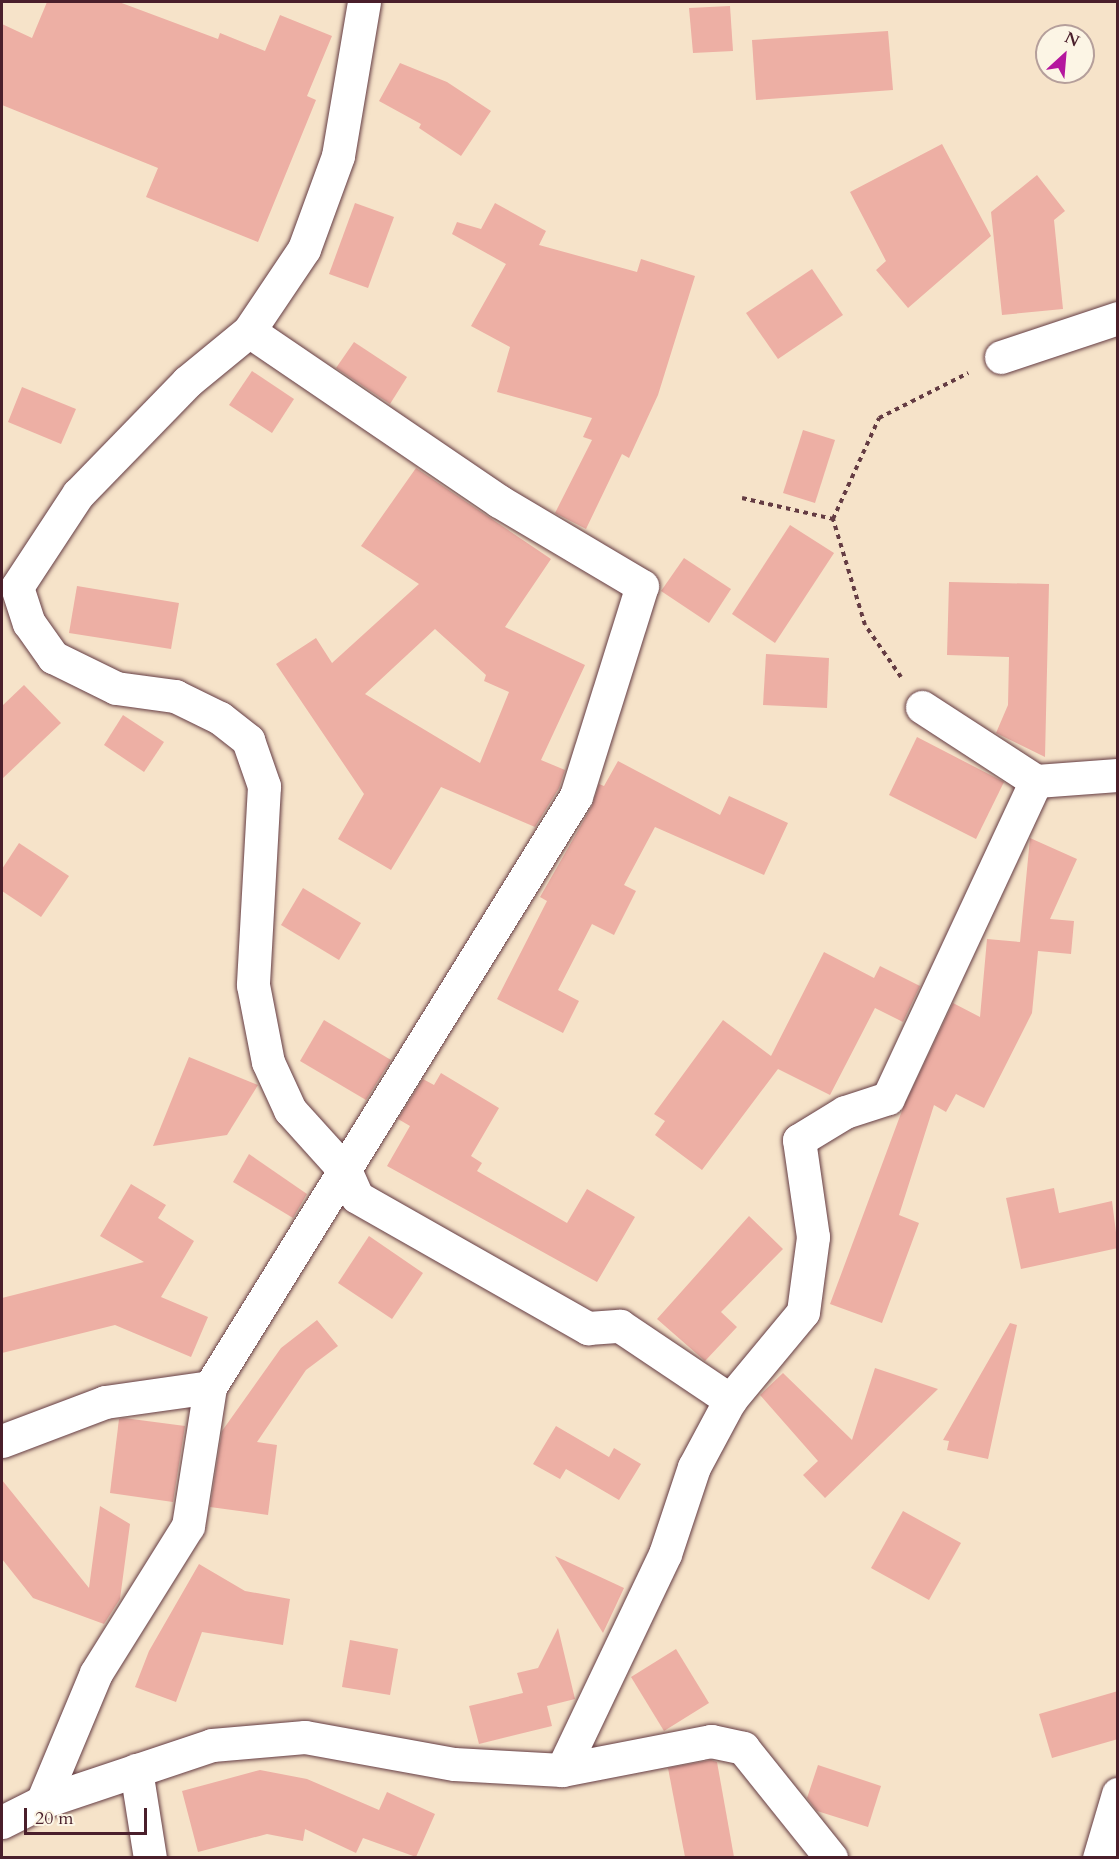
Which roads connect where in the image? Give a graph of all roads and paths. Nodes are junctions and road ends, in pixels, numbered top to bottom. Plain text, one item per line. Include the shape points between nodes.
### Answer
1 (364, 2) edge
2 (1118, 318) edge
3 (249, 331) junction
4 (1000, 357) joint
5 (742, 498) dead end
6 (833, 519) junction
7 (14, 568) edge
8 (922, 707) joint
9 (1118, 776) edge
10 (1036, 781) junction
11 (346, 1172) junction
12 (210, 1387) junction
13 (730, 1400) junction
14 (2, 1441) edge
15 (136, 1770) junction
16 (562, 1770) junction
17 (1118, 1794) edge
18 (42, 1802) junction
19 (2, 1822) edge
20 (150, 1857) edge
21 (831, 1857) edge
22 (1099, 1857) edge

1 - 3 street via 338,156 304,249
2 - 4 street
3 - 7 street via 187,382 78,494
3 - 11 street via 499,501 642,586 576,796
4 - 6 path via 879,418
5 - 6 path
6 - 8 path via 865,625
7 - 11 street via 16,587 29,622 53,657 116,687 175,696 220,718 248,740 264,786 253,985 268,1062 290,1110
8 - 10 street
9 - 10 street
10 - 13 street via 888,1098 845,1112 799,1140 813,1237 803,1312
11 - 12 street
11 - 13 street via 357,1197 588,1328 620,1326
12 - 14 street via 105,1402
12 - 18 street via 188,1526 96,1673
13 - 16 street via 693,1467 665,1554
15 - 16 street via 212,1745 305,1737 454,1764
15 - 18 street
15 - 20 street
16 - 21 street via 711,1741 743,1748
17 - 22 street
18 - 19 street

